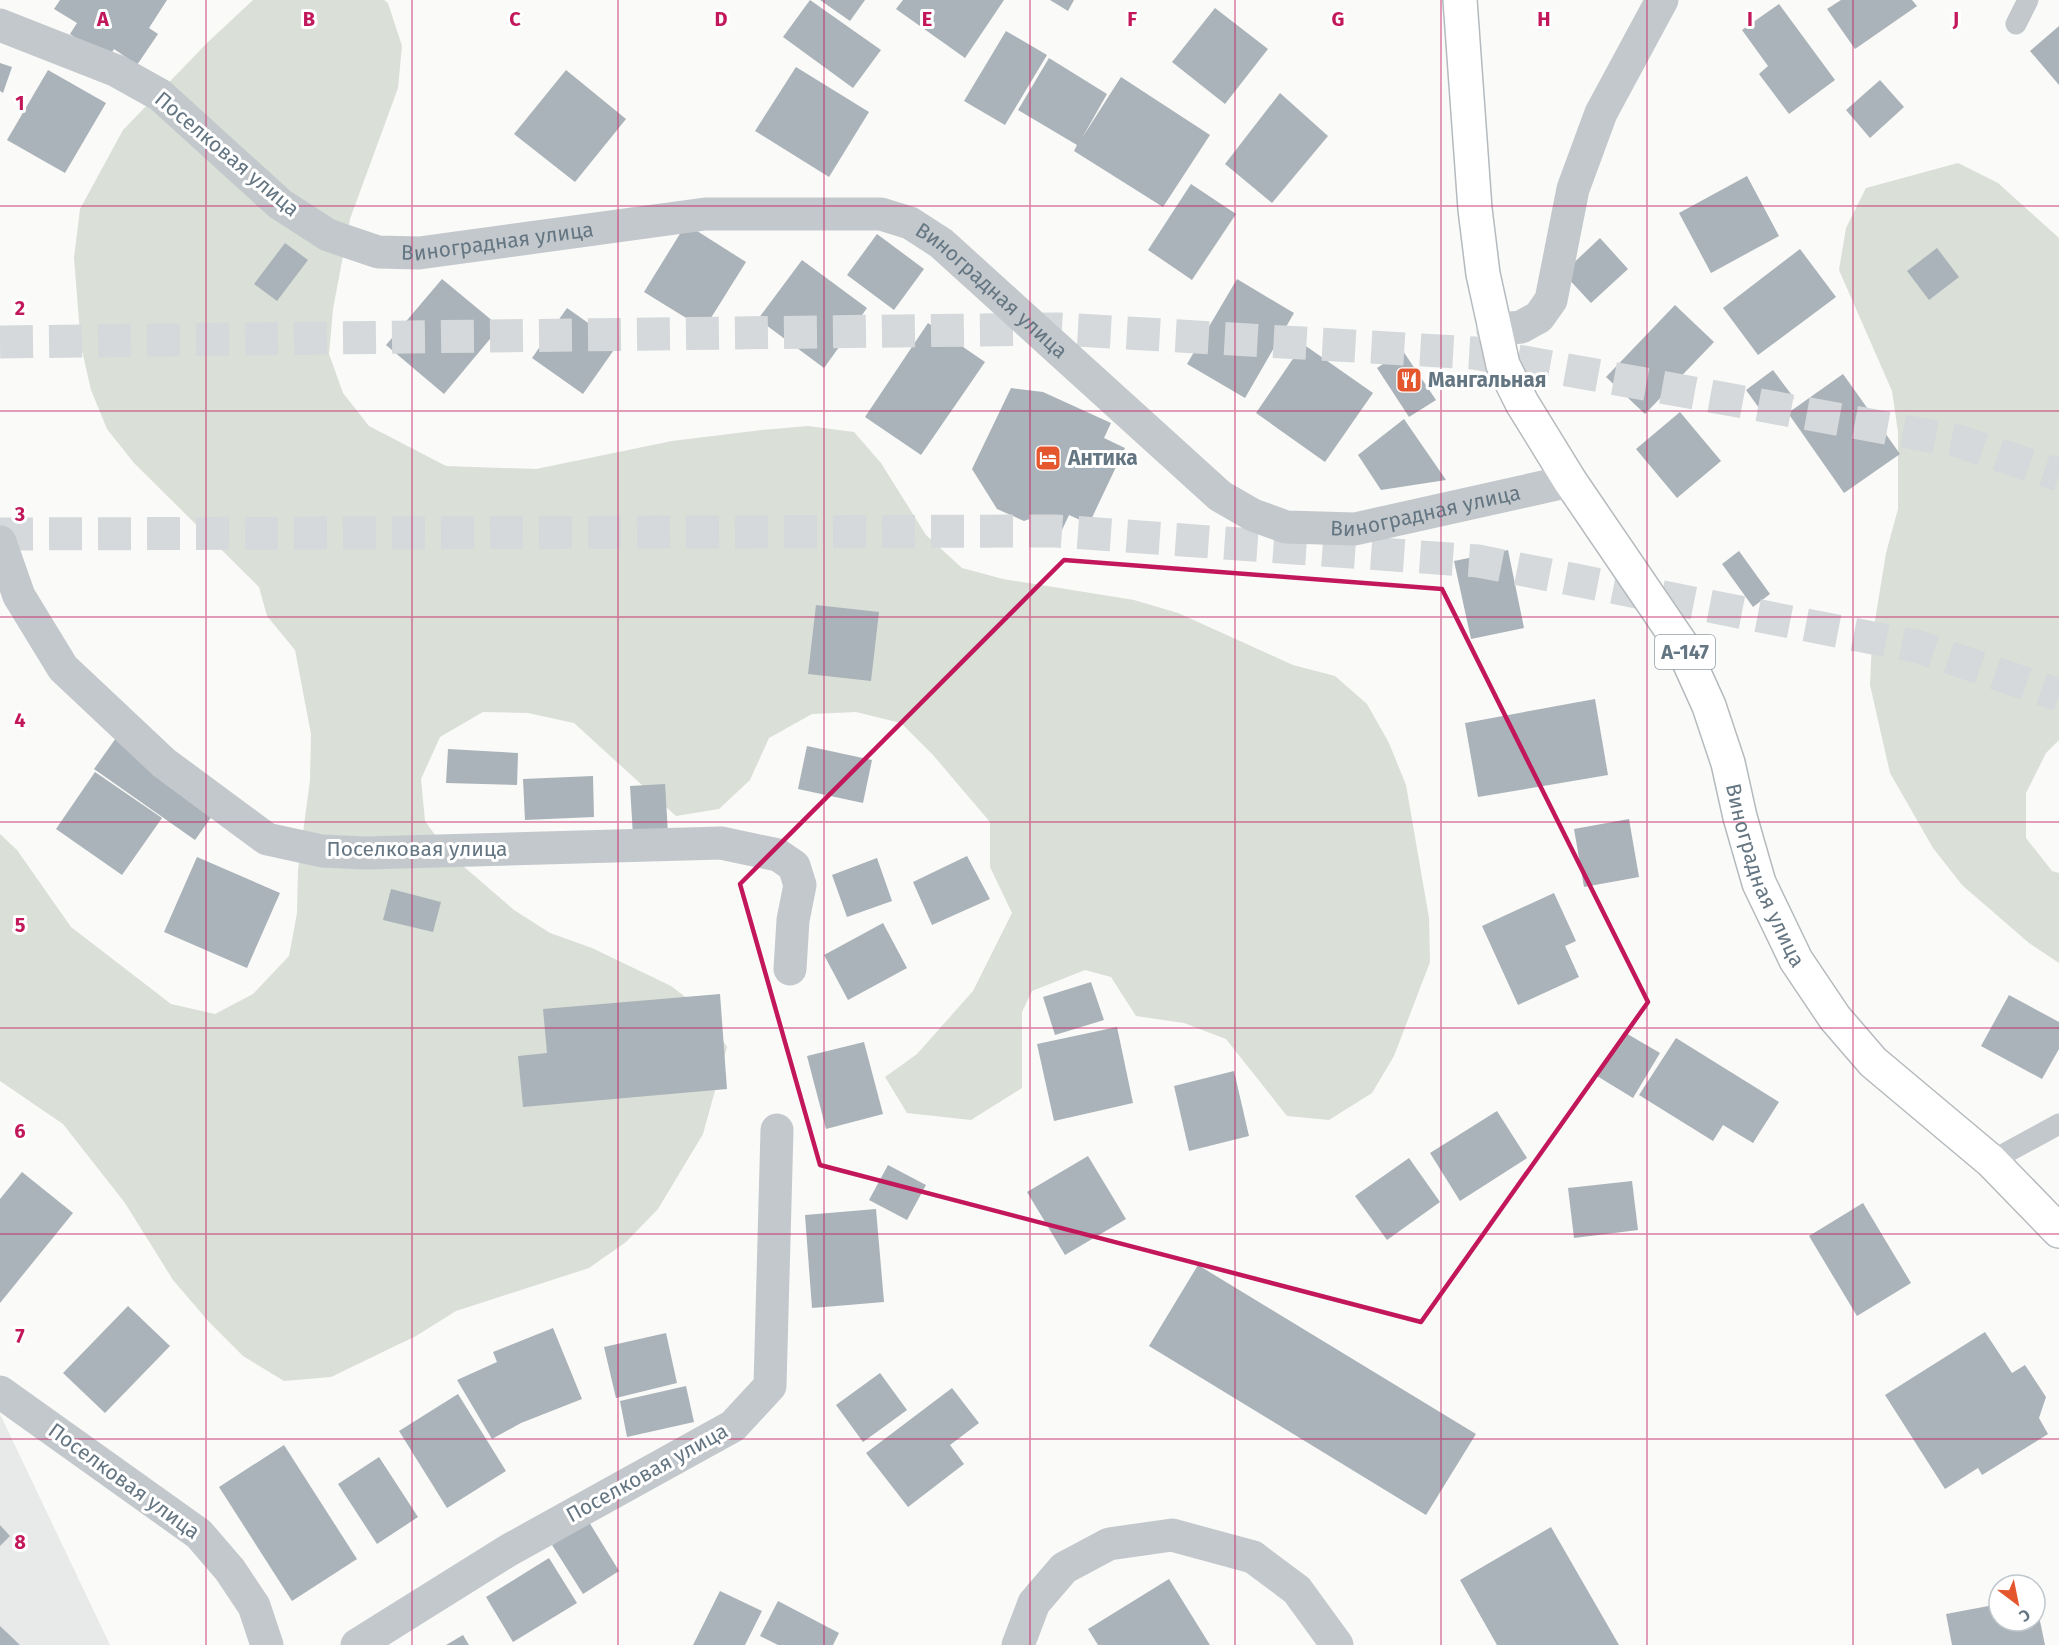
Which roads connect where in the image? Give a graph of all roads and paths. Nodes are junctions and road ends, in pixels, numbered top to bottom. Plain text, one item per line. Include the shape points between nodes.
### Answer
1 (1460, 0) edge
2 (1662, 0) edge
3 (2028, 0) edge
4 (2016, 24) dead end
5 (0, 25) edge
6 (351, 245) joint
7 (1493, 330) junction
8 (1570, 482) junction
9 (0, 542) edge
10 (10, 596) edge
11 (790, 969) dead end
12 (2059, 1124) edge
13 (777, 1130) dead end
14 (1991, 1161) junction
15 (2059, 1231) edge
16 (0, 1392) edge
17 (267, 1645) edge
18 (357, 1645) edge
19 (1018, 1645) edge
20 (1338, 1645) edge

1 - 7 main road, Виноградная улица / А-147 via 1475,209
2 - 7 street via 1601,113 1573,189 1551,300 1539,317 1521,327
3 - 4 lane
5 - 6 street, Поселковая улица via 117,71 160,94 280,204 328,236
6 - 8 street, Виноградная улица via 378,252 419,253 705,214 881,214 910,223 941,243 1220,496 1253,515 1286,527 1355,529
7 - 8 main road, Виноградная улица / А-147 via 1503,365 1522,403
8 - 14 main road, Виноградная улица / А-147 via 1681,644 1709,706 1728,763 1759,883 1796,960 1835,1018 1873,1062
9 - 10 street, Поселковая улица
10 - 11 street, Поселковая улица via 63,668 164,764 267,839 322,850 366,852 721,843 778,855 794,866 800,885
12 - 14 lane
13 - 18 street, Поселковая улица via 770,1386 733,1426 509,1550
14 - 15 main road, Виноградная улица / А-147
16 - 17 street, Поселковая улица via 199,1534 254,1606
19 - 20 street via 1034,1603 1064,1568 1109,1544 1172,1535 1253,1557 1297,1590

